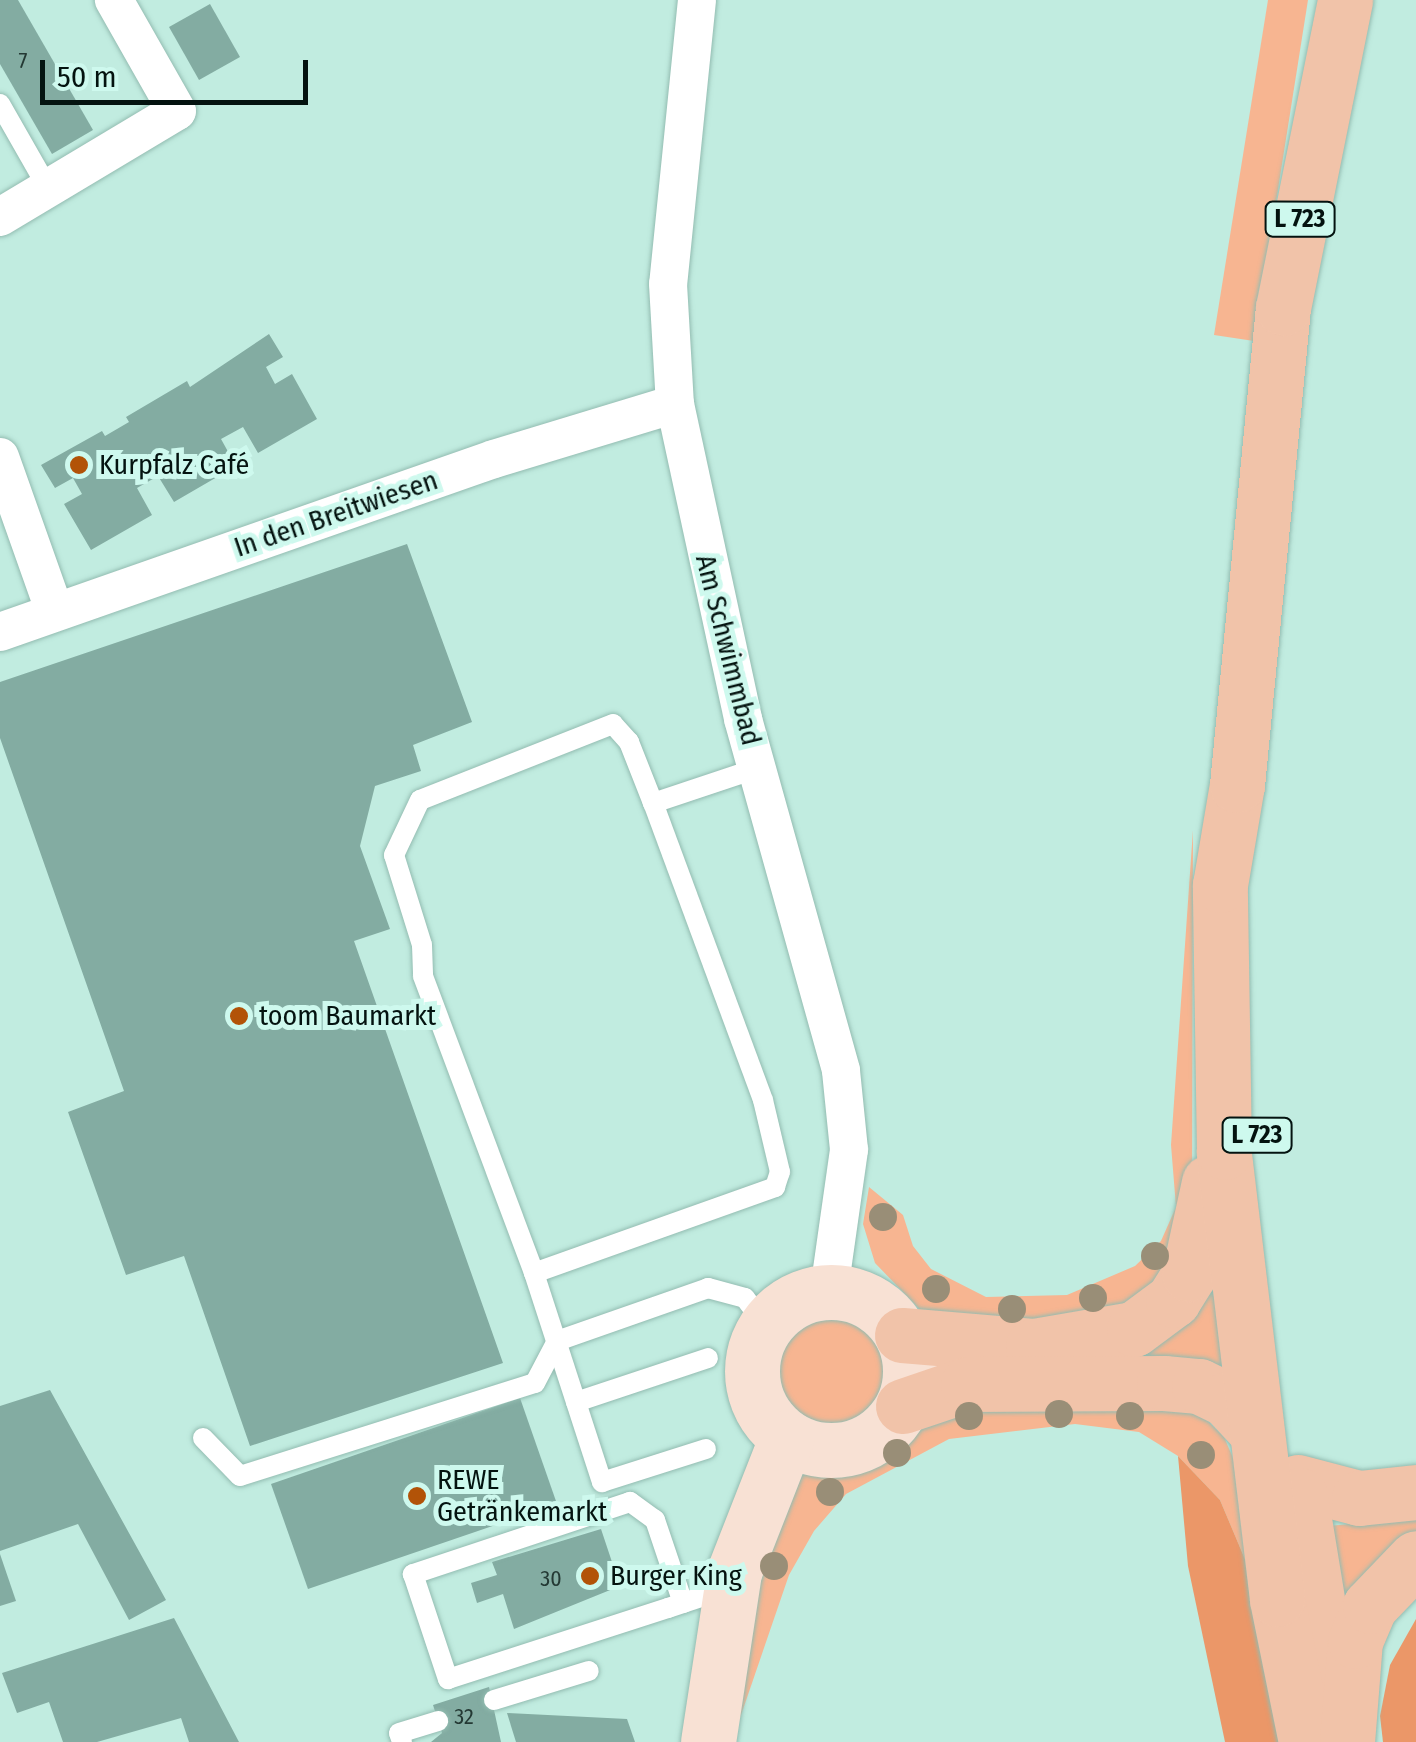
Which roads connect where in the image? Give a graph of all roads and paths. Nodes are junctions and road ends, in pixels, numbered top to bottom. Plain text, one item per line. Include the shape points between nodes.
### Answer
1 (114, 0) edge
2 (697, 0) edge
3 (1345, 0) edge
4 (0, 104) edge
5 (48, 188) junction
6 (0, 216) edge
7 (675, 404) junction
8 (0, 457) edge
9 (56, 612) junction
10 (0, 632) edge
11 (758, 768) junction
12 (1238, 785) junction
13 (653, 803) junction
14 (1224, 1152) junction
15 (534, 1272) junction
16 (830, 1291) junction
17 (765, 1325) junction
18 (902, 1335) junction
19 (556, 1341) junction
20 (708, 1358) dead end
21 (576, 1402) junction
22 (902, 1406) junction
23 (1255, 1430) junction
24 (203, 1438) dead end
25 (787, 1438) junction
26 (706, 1448) dead end
27 (1298, 1482) junction
28 (1416, 1492) edge
29 (1416, 1558) edge
30 (707, 1595) junction
31 (589, 1671) dead end
32 (494, 1700) dead end
33 (438, 1721) dead end
34 (402, 1742) edge
35 (708, 1742) edge
36 (1306, 1742) edge
37 (1343, 1742) edge

1 - 5 street via 177,112
2 - 7 street, Am Schwimmbad via 669,265
3 - 12 main road, L 723 via 1283,308
4 - 5 lane
5 - 6 street
7 - 9 street, In den Breitwiesen via 494,459
7 - 11 street, Am Schwimmbad via 701,543
8 - 9 street
9 - 10 street, In den Breitwiesen
11 - 13 lane
11 - 16 street, Am Schwimmbad via 840,1072 848,1150
12 - 14 main road, L 723 via 1220,885
12 - 27 main road, L 723 via 1258,1162
13 - 15 lane via 763,1100 780,1172 775,1188
13 - 15 lane via 629,742 613,724 420,800 394,854 422,945 423,976
14 - 18 main road via 1206,1187 1189,1274 1173,1300 1134,1330 1033,1346
14 - 23 main road, L 723
15 - 19 lane
16 - 17 street via 793,1300
16 - 18 street via 872,1302
17 - 19 lane via 745,1298 708,1288
17 - 25 street via 751,1364 752,1386 759,1406
18 - 22 street via 910,1370
19 - 21 lane
19 - 24 lane via 535,1383 240,1476
20 - 21 lane
21 - 26 lane via 602,1482
22 - 23 main road via 968,1384 1164,1382 1199,1386 1226,1399
22 - 25 street via 878,1436 842,1450
23 - 36 main road, L 723 via 1277,1599
25 - 30 street
27 - 28 main road via 1358,1498
27 - 37 main road, L 723
29 - 37 main road via 1370,1606 1355,1640
30 - 30 lane via 655,1520 630,1502 413,1574 448,1679
30 - 35 street
31 - 32 lane
33 - 34 lane via 399,1734

